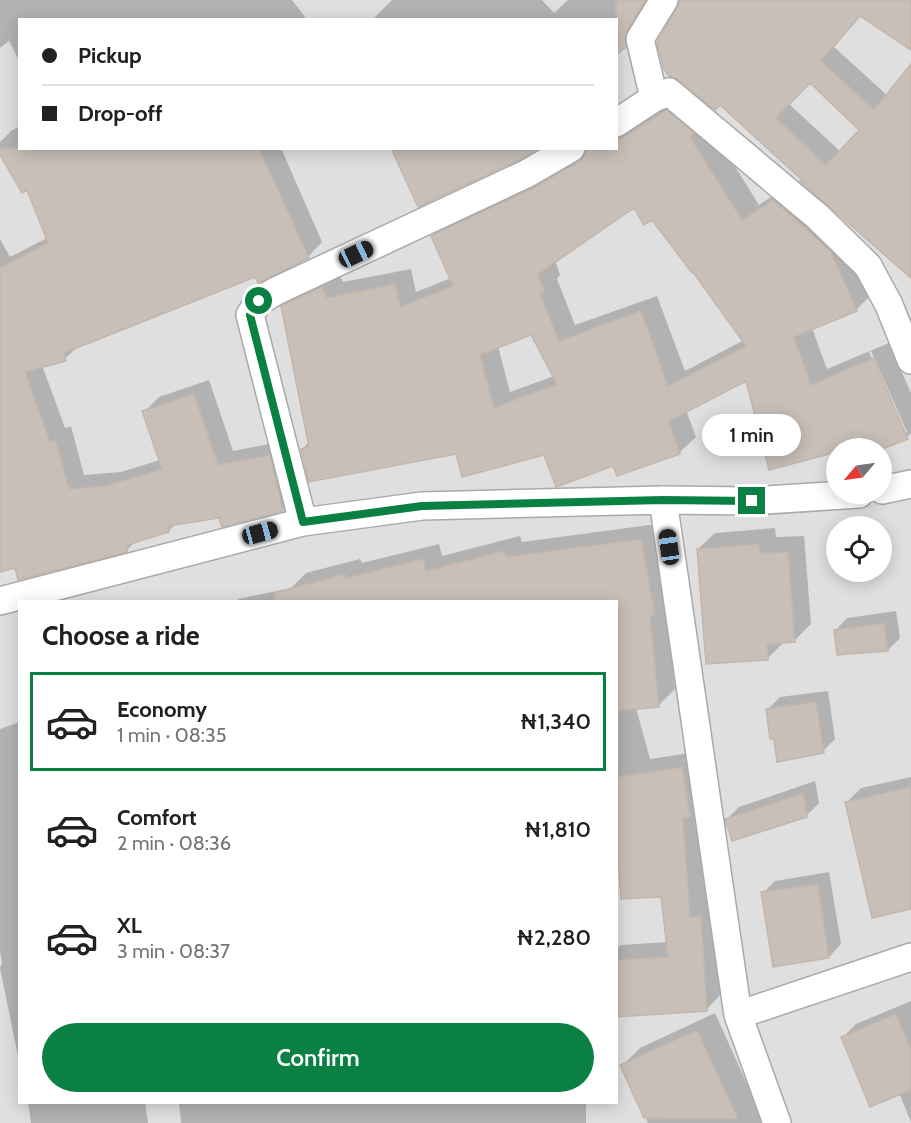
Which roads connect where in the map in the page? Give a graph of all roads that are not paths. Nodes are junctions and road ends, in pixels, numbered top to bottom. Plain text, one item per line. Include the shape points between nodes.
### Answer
1 (664, 0) edge
2 (654, 98) junction
3 (618, 122) edge
4 (568, 150) edge
5 (911, 360) edge
6 (911, 484) edge
7 (892, 488) edge
8 (826, 496) edge
9 (663, 500) junction
10 (303, 522) junction
11 (0, 601) edge
12 (911, 957) edge
13 (738, 1015) junction
14 (777, 1123) edge

1 - 2 street via 640,39
2 - 3 street
2 - 5 street via 669,92 818,218 868,266
4 - 10 street via 526,174 259,301 250,315
6 - 7 street
8 - 9 street via 752,501
9 - 10 street via 422,506
9 - 13 street
10 - 11 street
12 - 13 street
13 - 14 street

